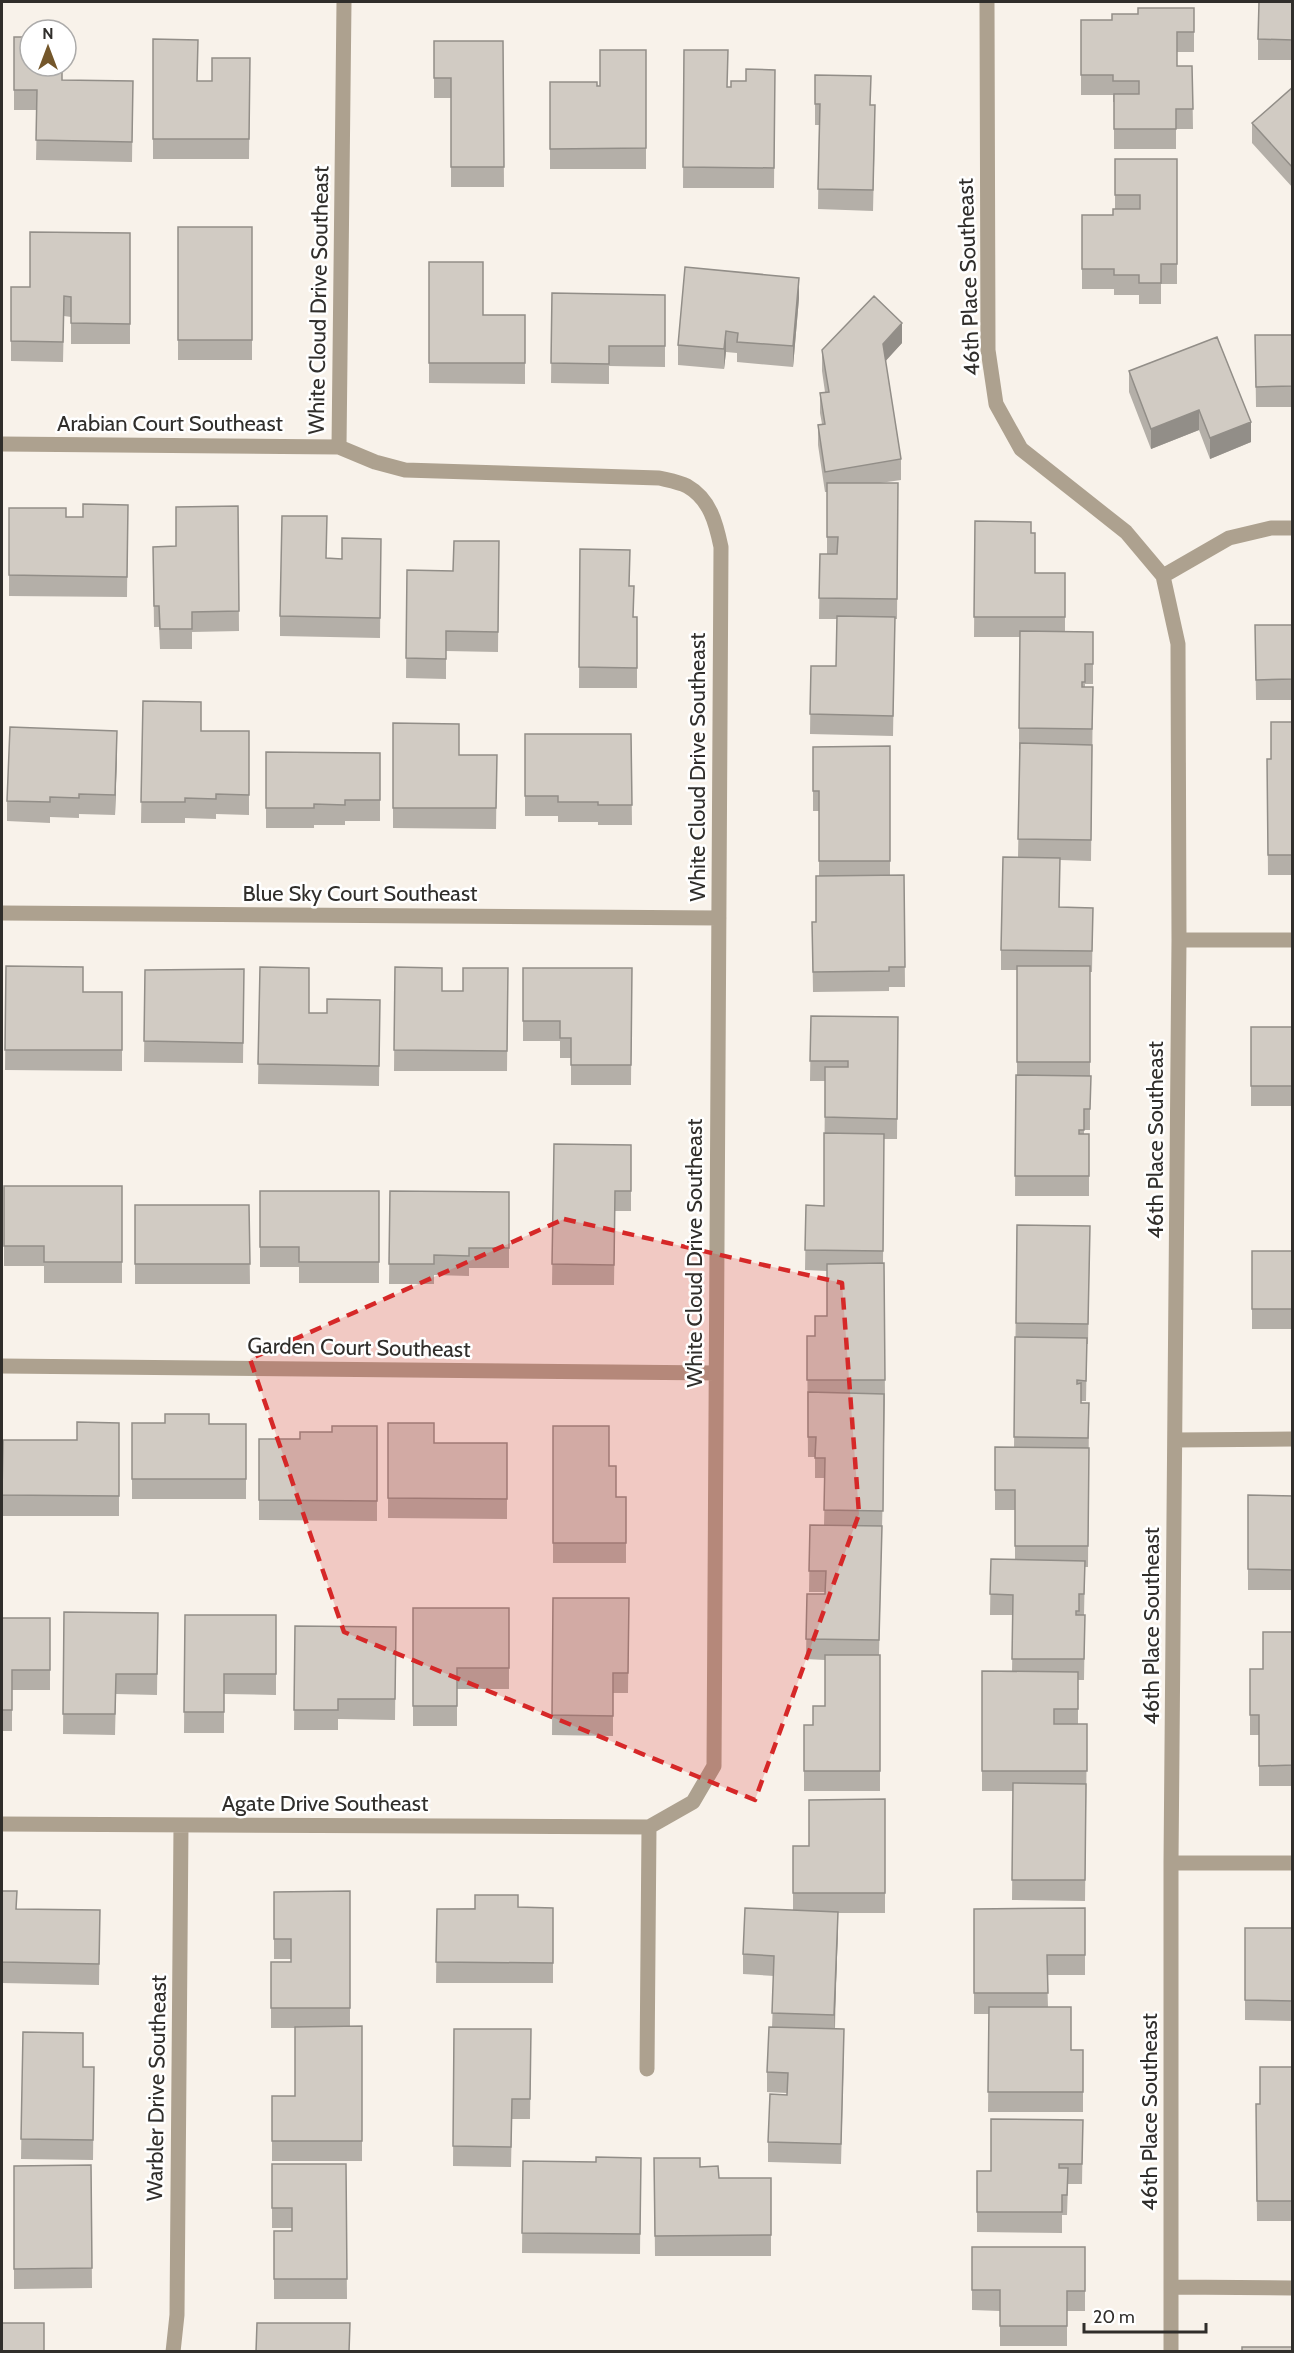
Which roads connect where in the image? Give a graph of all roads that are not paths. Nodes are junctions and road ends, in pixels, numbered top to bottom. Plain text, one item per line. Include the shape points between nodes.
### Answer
1 (344, 2) edge
2 (987, 2) edge
3 (2, 444) edge
4 (339, 447) junction
5 (1293, 528) edge
6 (1163, 576) junction
7 (2, 913) edge
8 (719, 918) junction
9 (1179, 940) junction
10 (1293, 940) edge
11 (2, 1366) edge
12 (716, 1373) junction
13 (1293, 1439) edge
14 (1175, 1440) junction
15 (2, 1824) edge
16 (181, 1825) junction
17 (649, 1827) junction
18 (1171, 1863) junction
19 (1293, 1863) edge
20 (647, 2069) dead end
21 (1172, 2288) junction
22 (1293, 2289) edge
23 (173, 2352) edge
24 (1171, 2352) edge

1 - 4 street, White Cloud Drive Southeast
2 - 6 street, 46th Place Southeast via 988,350 996,404 1021,448 1126,532
3 - 4 street, Arabian Court Southeast
4 - 8 street, White Cloud Drive Southeast via 405,470 659,478 686,486 704,501 716,520 721,548
5 - 6 street via 1271,528 1229,538
6 - 9 street, 46th Place Southeast via 1178,644
7 - 8 street, Blue Sky Court Southeast
8 - 12 street, White Cloud Drive Southeast
9 - 10 street
9 - 14 street, 46th Place Southeast
11 - 12 street, Garden Court Southeast
12 - 17 street, White Cloud Drive Southeast via 714,1766 693,1802
13 - 14 street
14 - 18 street, 46th Place Southeast
15 - 16 street, Agate Drive Southeast
16 - 17 street, Agate Drive Southeast
16 - 23 street, Warbler Drive Southeast via 177,2315
17 - 20 street
18 - 19 street
18 - 21 street, 46th Place Southeast
21 - 22 street
21 - 24 street, 46th Place Southeast

